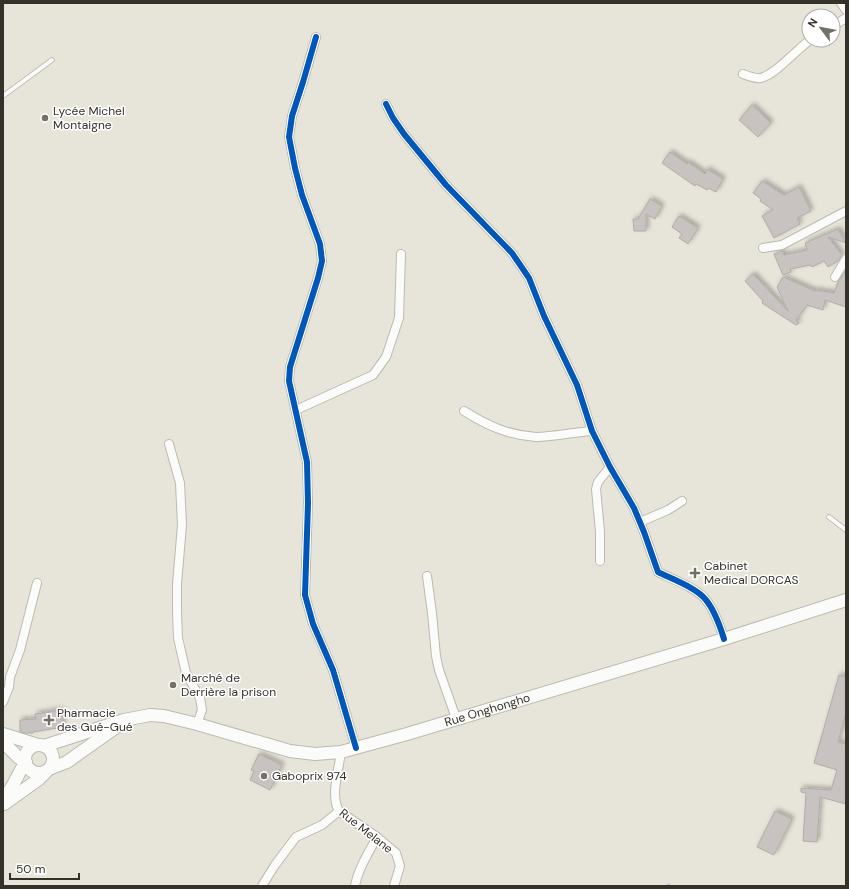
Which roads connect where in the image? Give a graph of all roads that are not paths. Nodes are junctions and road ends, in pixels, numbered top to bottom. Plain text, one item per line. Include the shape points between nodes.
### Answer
1 (841, 3) edge
2 (846, 10) edge
3 (316, 36) dead end
4 (801, 48) edge
5 (52, 60) dead end
6 (743, 74) dead end
7 (3, 96) edge
8 (386, 104) dead end
9 (846, 211) edge
10 (762, 248) dead end
11 (401, 254) dead end
12 (846, 259) edge
13 (835, 277) dead end
14 (296, 410) junction
15 (464, 412) dead end
16 (592, 431) junction
17 (169, 444) dead end
18 (610, 467) junction
19 (682, 501) dead end
20 (829, 517) dead end
21 (640, 522) junction
22 (846, 530) edge
23 (600, 561) dead end
24 (427, 576) dead end
25 (37, 583) dead end
26 (846, 600) edge
27 (724, 639) junction
28 (3, 702) edge
29 (456, 718) junction
30 (124, 720) junction
31 (197, 724) junction
32 (3, 734) edge
33 (3, 742) edge
34 (41, 746) junction
35 (356, 748) junction
36 (341, 752) junction
37 (26, 762) junction
38 (48, 771) junction
39 (3, 798) edge
40 (3, 804) edge
41 (339, 812) junction
42 (377, 837) junction
43 (262, 886) edge
44 (355, 886) edge
45 (394, 886) edge

1 - 2 street
3 - 14 street via 292,116 289,137 302,195 320,244 322,261 290,367 289,380
4 - 6 street via 761,78
5 - 7 lane
8 - 16 street via 404,134 446,185 512,252 529,278 577,385
9 - 10 street via 782,245
11 - 14 street via 399,318 386,357 373,375
12 - 13 street
14 - 35 street via 307,462 305,595 312,624 332,670
15 - 16 street via 484,424 537,437
16 - 18 street
17 - 31 street via 180,483 182,525 177,584 178,638 186,673 200,698 202,710
18 - 21 street
18 - 23 street via 598,482 596,489
19 - 21 street
20 - 22 lane
21 - 27 street via 658,572 706,599
24 - 29 street via 436,656
25 - 28 street via 20,650 10,676 10,687
26 - 27 main road, Rue Onghongho
27 - 29 main road, Rue Onghongho
29 - 35 main road, Rue Onghongho
30 - 31 main road, Rue Onghongho via 150,715
30 - 34 main road, Rue Onghongho
30 - 38 main road via 67,762
31 - 36 main road, Rue Onghongho via 290,751 314,754
32 - 34 main road
33 - 37 main road
34 - 37 main road via 32,747 28,751
34 - 38 main road via 48,748 53,756 52,766
35 - 36 main road, Rue Onghongho
36 - 41 street, Rue Melane via 334,799
37 - 38 main road via 31,771
37 - 39 main road via 19,771 14,785
38 - 40 main road
41 - 42 street, Rue Melane
41 - 43 street via 322,825 296,837
42 - 44 street
42 - 45 street, Rue Melane via 396,853 400,866

